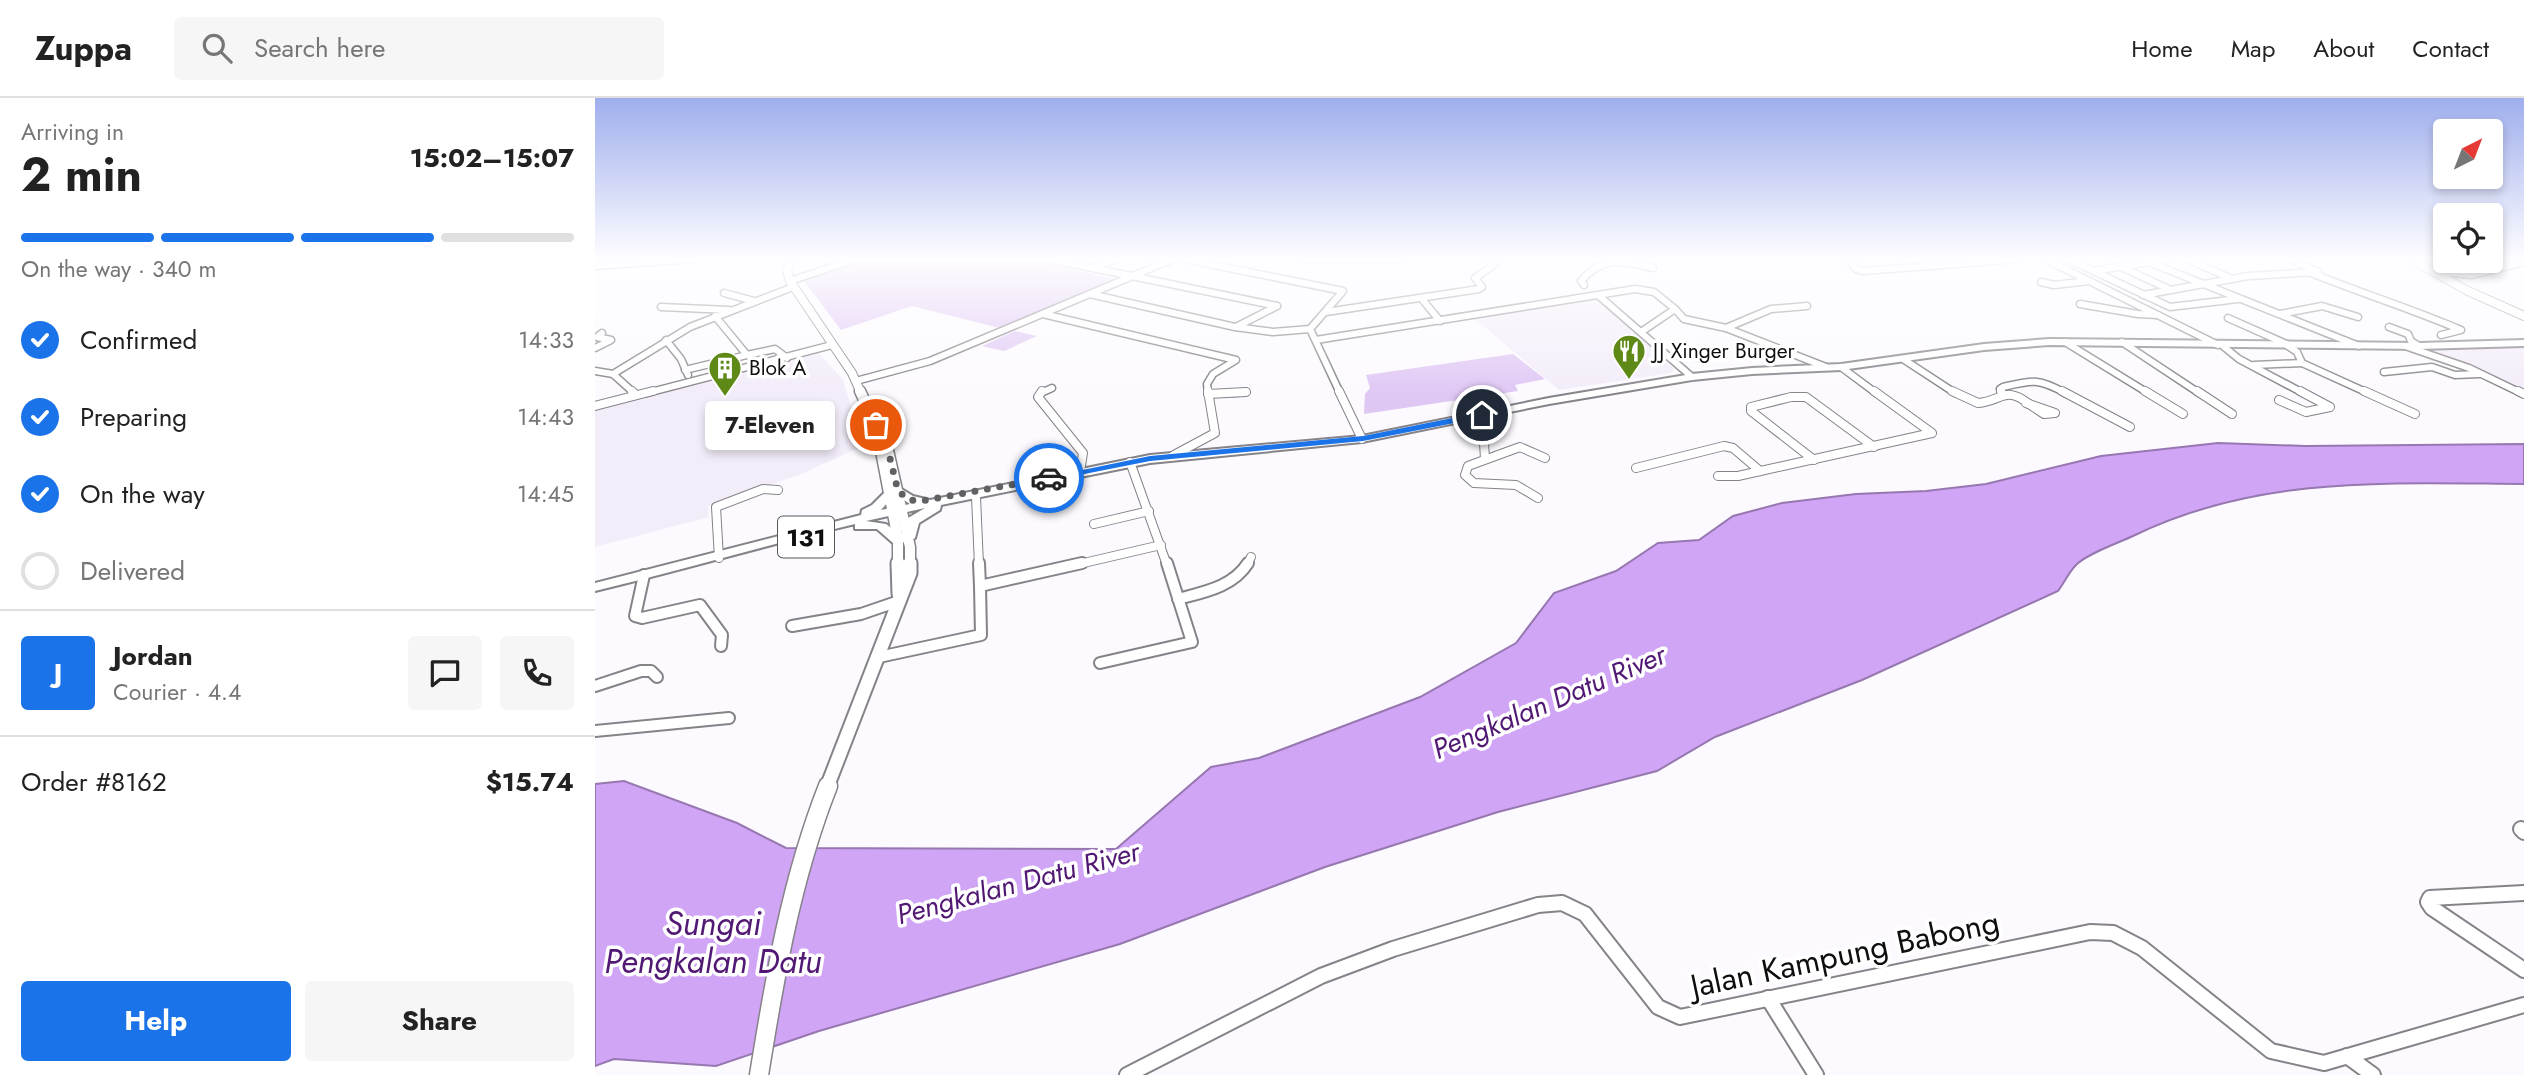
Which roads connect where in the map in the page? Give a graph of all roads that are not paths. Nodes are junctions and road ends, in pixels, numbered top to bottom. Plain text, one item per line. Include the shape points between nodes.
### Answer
1 (744, 305) edge
2 (805, 305) edge
3 (1064, 305) edge
4 (1136, 305) edge
5 (1270, 305) edge
6 (1332, 305) edge
7 (1381, 305) edge
8 (1427, 305) edge
9 (1540, 305) edge
10 (1609, 305) edge
11 (1670, 305) edge
12 (2092, 305) edge
13 (2137, 305) edge
14 (2167, 305) edge
15 (2198, 305) edge
16 (2258, 305) edge
17 (2397, 305) edge
18 (2498, 305) edge
19 (1807, 306) dead end
20 (661, 307) dead end
21 (1675, 309) junction
22 (730, 310) junction
23 (1326, 312) junction
24 (1042, 314) junction
25 (2280, 314) junction
26 (2158, 315) junction
27 (715, 316) junction
28 (2524, 316) edge
29 (2358, 317) dead end
30 (2228, 318) dead end
31 (1440, 321) junction
32 (1235, 327) junction
33 (2389, 327) dead end
34 (1726, 328) junction
35 (1310, 329) junction
36 (1641, 332) junction
37 (602, 333) dead end
38 (666, 340) junction
39 (1316, 340) junction
40 (2065, 342) junction
41 (2122, 342) junction
42 (2524, 343) edge
43 (832, 345) junction
44 (2221, 345) junction
45 (2457, 345) junction
46 (2290, 346) junction
47 (2359, 346) junction
48 (2405, 346) junction
49 (2420, 346) junction
50 (595, 348) edge
51 (747, 355) junction
52 (787, 358) junction
53 (1903, 359) junction
54 (2302, 363) junction
55 (2251, 365) junction
56 (1826, 367) junction
57 (1841, 367) junction
58 (685, 370) junction
59 (595, 371) edge
60 (2384, 372) dead end
61 (2482, 373) junction
62 (613, 374) junction
63 (1692, 377) junction
64 (690, 381) junction
65 (856, 381) junction
66 (1052, 388) dead end
67 (1246, 392) dead end
68 (1208, 394) junction
69 (2002, 394) junction
70 (2524, 394) edge
71 (636, 395) junction
72 (2279, 400) dead end
73 (2026, 403) dead end
74 (595, 405) edge
75 (2182, 414) dead end
76 (2232, 414) dead end
77 (2415, 414) dead end
78 (1456, 420) junction
79 (2130, 426) dead end
80 (1363, 439) junction
81 (1874, 447) junction
82 (1174, 456) junction
83 (1545, 458) dead end
84 (1485, 459) junction
85 (1814, 460) junction
86 (1130, 462) junction
87 (1636, 468) dead end
88 (1760, 471) junction
89 (1080, 472) junction
90 (1718, 476) dead end
91 (778, 490) dead end
92 (893, 493) junction
93 (976, 497) junction
94 (1538, 498) dead end
95 (946, 501) junction
96 (1149, 511) junction
97 (897, 512) junction
98 (1094, 524) dead end
99 (828, 529) junction
100 (903, 539) junction
101 (1161, 545) junction
102 (719, 556) junction
103 (1251, 557) dead end
104 (644, 575) junction
105 (980, 586) junction
106 (595, 587) edge
107 (1178, 599) junction
108 (899, 601) junction
109 (792, 626) dead end
110 (720, 646) dead end
111 (879, 657) junction
112 (1100, 663) dead end
113 (657, 677) dead end
114 (595, 686) edge
115 (730, 718) dead end
116 (595, 731) edge
117 (2524, 893) edge
118 (2524, 970) edge
119 (1768, 998) junction
120 (2524, 1005) edge
121 (2347, 1056) junction
122 (759, 1075) edge
123 (1127, 1075) edge
124 (1816, 1075) edge
125 (2373, 1075) edge

1 - 22 street
2 - 43 main road
3 - 24 street
4 - 32 street
5 - 32 street via 1277,306
6 - 23 street
7 - 23 street
8 - 31 street
9 - 31 street
10 - 36 street
11 - 21 street
12 - 26 street via 2139,316
13 - 26 street
14 - 15 street
16 - 25 street
17 - 45 street via 2459,329 2441,335
18 - 28 main road
19 - 34 street via 1771,309
20 - 22 street
21 - 34 street via 1684,319
21 - 36 street
22 - 27 street
23 - 35 street
24 - 65 street via 930,361
24 - 68 street via 1235,359 1209,379
25 - 29 street via 2320,306
25 - 47 street
26 - 44 street
27 - 38 street
27 - 51 street
30 - 46 street
31 - 39 street
32 - 35 street via 1273,332
33 - 49 street via 2408,334 2410,341
34 - 56 street
35 - 39 street
36 - 63 street
37 - 50 street via 597,337 611,340
38 - 58 street
38 - 62 street
39 - 80 street
40 - 41 main road, 131
40 - 53 main road, 131
40 - 75 street
41 - 44 main road, 131
41 - 76 street
42 - 45 main road, 131
43 - 52 street
43 - 65 main road
44 - 46 main road, 131
44 - 55 street
45 - 49 main road, 131
46 - 47 main road, 131
46 - 54 street
47 - 48 main road, 131
48 - 49 main road, 131
48 - 61 street
51 - 52 street via 775,349
51 - 58 street
52 - 64 street
53 - 57 main road, 131
53 - 69 street via 1971,401 1984,402
54 - 55 street
54 - 77 street
55 - 72 street via 2330,407 2306,412
56 - 57 main road, 131
56 - 63 main road, 131
57 - 81 street via 1932,433
58 - 64 street
59 - 62 street
60 - 61 street via 2432,367 2455,375
61 - 70 street
62 - 71 street
63 - 78 main road, 131
64 - 71 street
65 - 92 main road via 876,425
66 - 89 street via 1038,397 1083,453
67 - 68 street
68 - 82 street via 1215,433
69 - 73 street
69 - 79 street via 2001,387 2040,380
71 - 74 street
78 - 80 main road, 131
78 - 84 street via 1484,443
80 - 82 main road, 131
81 - 85 street
81 - 85 street via 1806,397 1751,407
82 - 86 main road, 131
83 - 84 street via 1520,447
84 - 94 street via 1466,469 1471,482 1512,483
85 - 88 street
86 - 89 main road, 131
86 - 96 street
87 - 88 street via 1724,446
88 - 90 street
89 - 93 main road, 131
89 - 95 main road, 131
91 - 102 street via 767,488 716,507
92 - 95 main road via 910,500
92 - 97 main road
92 - 99 main road via 876,508
93 - 95 main road, 131
93 - 105 street
95 - 97 main road, 131
95 - 100 main road via 918,516
96 - 98 street
96 - 101 street
97 - 99 main road, 131
97 - 100 main road
99 - 100 main road via 880,525
99 - 102 main road, 131
100 - 108 main road
101 - 105 street
101 - 107 street
102 - 104 main road, 131
103 - 107 street via 1235,580
104 - 106 main road
104 - 110 street via 635,616 700,605 722,635
105 - 111 street via 981,635
107 - 112 street via 1192,642
108 - 109 street via 862,614
108 - 111 main road
111 - 122 main road via 813,823 781,940
113 - 114 street via 647,671
115 - 116 street
117 - 118 street via 2430,898 2428,902
119 - 121 street, Jalan Kampung Babong via 2090,932 2113,933 2142,948 2270,1051 2324,1063
119 - 123 street, Jalan Kampung Babong via 1680,1017 1658,1007 1585,914 1562,903 1538,905 1321,976
119 - 124 street
120 - 121 street, Jalan Kampung Babong
121 - 125 street

